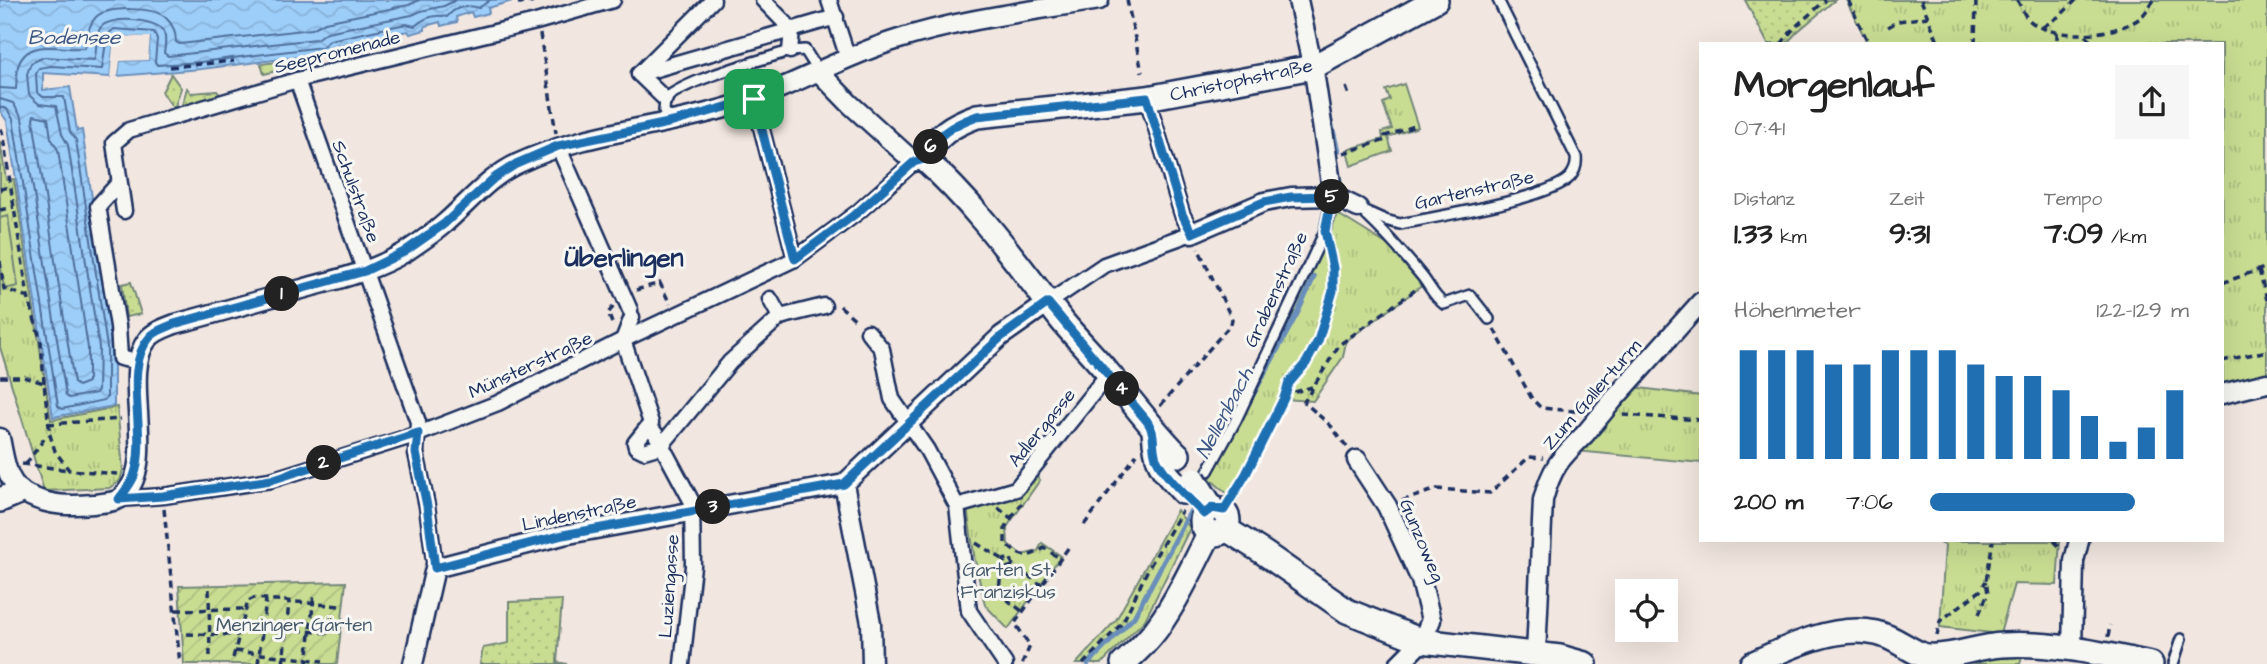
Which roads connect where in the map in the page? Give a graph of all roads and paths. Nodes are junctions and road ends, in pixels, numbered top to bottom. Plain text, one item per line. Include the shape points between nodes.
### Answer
1 (613, 0) edge
2 (713, 0) edge
3 (764, 0) edge
4 (829, 0) edge
5 (1098, 0) edge
6 (1126, 0) edge
7 (1298, 0) edge
8 (1436, 0) edge
9 (1498, 0) edge
10 (1826, 0) edge
11 (1848, 0) edge
12 (1923, 0) edge
13 (1976, 0) edge
14 (2017, 0) edge
15 (2076, 0) edge
16 (2154, 0) edge
17 (564, 7) edge
18 (1928, 17) junction
19 (836, 18) junction
20 (538, 21) junction
21 (1888, 27) dead end
22 (2043, 27) junction
23 (792, 30) junction
24 (2057, 33) junction
25 (2086, 35) junction
26 (1782, 42) edge
27 (1868, 42) edge
28 (1937, 42) edge
29 (1975, 42) edge
30 (2057, 42) edge
31 (2091, 42) edge
32 (790, 51) junction
33 (842, 60) junction
34 (234, 61) dead end
35 (170, 67) dead end
36 (1313, 67) junction
37 (819, 72) junction
38 (1142, 72) dead end
39 (639, 74) junction
40 (297, 80) junction
41 (1346, 87) dead end
42 (1147, 98) junction
43 (1350, 98) dead end
44 (665, 99) junction
45 (754, 99) junction
46 (673, 122) junction
47 (1415, 126) dead end
48 (0, 129) edge
49 (558, 146) junction
50 (1348, 152) dead end
51 (919, 161) junction
52 (119, 183) junction
53 (10, 187) junction
54 (0, 189) edge
55 (1332, 196) junction
56 (14, 207) junction
57 (1358, 208) junction
58 (0, 210) edge
59 (124, 211) dead end
60 (1325, 231) junction
61 (1192, 233) junction
62 (795, 259) junction
63 (0, 261) edge
64 (2267, 268) edge
65 (2259, 270) junction
66 (365, 271) junction
67 (1427, 282) junction
68 (2224, 282) edge
69 (623, 295) junction
70 (27, 298) junction
71 (769, 299) dead end
72 (2267, 300) edge
73 (848, 303) dead end
74 (1048, 303) junction
75 (1699, 304) edge
76 (831, 305) joint
77 (843, 307) junction
78 (676, 315) junction
79 (780, 317) junction
80 (1489, 319) joint
81 (868, 332) joint
82 (623, 340) junction
83 (2267, 351) edge
84 (2224, 361) edge
85 (138, 362) junction
86 (1109, 373) junction
87 (0, 377) edge
88 (44, 383) junction
89 (2267, 383) edge
90 (1314, 387) junction
91 (2224, 394) edge
92 (1284, 398) junction
93 (1615, 407) junction
94 (1591, 412) dead end
95 (121, 419) dead end
96 (1699, 421) edge
97 (910, 423) junction
98 (48, 424) junction
99 (1151, 426) junction
100 (418, 433) junction
101 (50, 435) junction
102 (0, 438) edge
103 (658, 440) junction
104 (1357, 460) joint
105 (1559, 460) junction
106 (69, 470) junction
107 (117, 474) dead end
108 (1189, 479) junction
109 (844, 484) junction
110 (10, 496) edge
111 (163, 496) junction
112 (119, 499) junction
113 (957, 506) junction
114 (995, 506) dead end
115 (1387, 506) junction
116 (691, 511) junction
117 (1215, 519) junction
118 (1084, 525) dead end
119 (973, 534) dead end
120 (1993, 542) edge
121 (2079, 542) edge
122 (1071, 544) dead end
123 (1014, 552) junction
124 (1011, 558) junction
125 (1061, 559) junction
126 (1004, 560) junction
127 (1013, 566) junction
128 (435, 568) junction
129 (1006, 568) junction
130 (1986, 581) junction
131 (1042, 585) junction
132 (209, 589) dead end
133 (314, 594) dead end
134 (266, 599) junction
135 (289, 602) junction
136 (313, 603) junction
137 (340, 606) dead end
138 (209, 608) junction
139 (245, 609) junction
140 (176, 610) junction
141 (1023, 612) junction
142 (1979, 614) dead end
143 (249, 625) dead end
144 (263, 626) junction
145 (1933, 627) dead end
146 (1939, 628) junction
147 (287, 629) junction
148 (311, 631) junction
149 (328, 633) dead end
150 (187, 634) dead end
151 (210, 634) junction
152 (238, 635) junction
153 (2181, 639) dead end
154 (1422, 641) junction
155 (1930, 649) junction
156 (235, 651) junction
157 (259, 654) junction
158 (1536, 654) junction
159 (2084, 655) edge
160 (233, 657) dead end
161 (284, 657) junction
162 (210, 659) dead end
163 (324, 661) dead end
164 (307, 662) edge
165 (180, 664) edge
166 (258, 664) edge
167 (283, 664) edge
168 (413, 664) edge
169 (682, 664) edge
170 (872, 664) edge
171 (1005, 664) edge
172 (1022, 664) edge
173 (1083, 664) edge
174 (1124, 664) edge
175 (1399, 664) edge
176 (1585, 664) edge
177 (1752, 664) edge
178 (2151, 664) edge
179 (2173, 664) edge

1 - 17 street, Seepromenade
2 - 39 street
3 - 23 street
4 - 19 street
5 - 33 street via 930,30
6 - 38 path
7 - 36 street, Grabenstraße
8 - 36 street, Christophstraße
9 - 57 lane, Gartenstraße via 1576,157 1569,178 1538,194 1400,224
10 - 26 path
11 - 27 path
12 - 18 path
13 - 29 path
14 - 22 path via 2028,19
15 - 22 path
16 - 25 path via 2141,18
17 - 20 street, Seepromenade
18 - 21 path
18 - 28 path
19 - 23 street
19 - 33 street
20 - 40 street, Seepromenade
20 - 49 path
22 - 24 path
23 - 32 street
23 - 39 street
24 - 25 path
24 - 30 path
25 - 31 path
32 - 37 lane via 804,50
32 - 44 lane via 676,89
33 - 37 street
34 - 35 path
36 - 42 street, Christophstraße
36 - 55 street, Grabenstraße
37 - 45 street
37 - 51 street via 849,104
39 - 44 street
40 - 52 street, Seepromenade via 129,131 114,143
40 - 66 street, Schulstraße
41 - 43 path
42 - 51 street, Christophstraße via 977,116 956,123
42 - 61 street
44 - 46 lane via 664,111
45 - 46 street
45 - 62 street
46 - 49 street
47 - 50 path
48 - 53 path
49 - 66 street via 494,178 444,224 404,252
49 - 69 street
51 - 62 street, Münsterstraße
51 - 74 street via 953,187
52 - 59 street, Seepromenade
52 - 85 street via 98,206 120,358
53 - 54 path
53 - 56 path
55 - 57 street
55 - 60 lane, Grabenstraße
55 - 61 street via 1264,202
56 - 58 path
56 - 70 path
57 - 67 lane via 1394,241
60 - 92 path via 1333,291 1318,341
60 - 108 lane, Grabenstraße via 1236,420
61 - 74 street via 1104,265
61 - 99 path via 1231,324
62 - 78 street, Münsterstraße
63 - 70 path via 4,289
64 - 65 path
65 - 68 path
65 - 72 path
66 - 85 street via 174,324 149,338
66 - 100 street, Schulstraße via 408,389
67 - 80 lane via 1444,304 1471,296
67 - 90 path via 1339,345
69 - 78 path via 660,282
69 - 82 street via 631,313
70 - 88 path via 41,342
71 - 79 street
73 - 77 path
74 - 86 street
74 - 97 street via 1001,337
75 - 93 street, Zum Gallerturm
76 - 77 path
76 - 79 street
77 - 81 path
78 - 82 street, Münsterstraße
79 - 103 street via 730,362
80 - 94 path via 1541,408
81 - 97 street via 882,349 892,399
82 - 100 street, Münsterstraße via 498,403
82 - 103 street via 649,418 649,427 636,447 644,451
83 - 84 path
85 - 112 street via 138,456 134,478
86 - 99 street
86 - 113 street, Adlergasse via 1016,489
87 - 88 path
88 - 98 path
89 - 91 street
90 - 92 path
90 - 104 path via 1304,402 1331,426
92 - 117 path via 1246,474
93 - 96 path
93 - 105 street, Zum Gallerturm, bridge
95 - 98 path
97 - 109 street
97 - 113 street
98 - 101 path
99 - 108 street
99 - 108 street via 1155,456 1167,475
99 - 118 path
100 - 111 street, Münsterstraße via 271,480
100 - 128 street, Schulstraße via 416,453
101 - 106 path
101 - 106 path via 26,464
102 - 110 street
103 - 116 street, Luziengasse via 692,502
104 - 115 street, Gunzoweg
105 - 115 path via 1529,457 1490,493 1437,489
105 - 158 street, Zum Gallerturm via 1543,500
106 - 107 path
108 - 117 street
108 - 173 path via 1123,622
109 - 116 street, Lindenstraße
109 - 170 street via 871,623
110 - 112 street via 56,505
111 - 112 street, Münsterstraße
111 - 140 path
113 - 171 street via 969,611
114 - 123 path via 1011,518 1005,528 1006,543
115 - 154 street, Gunzoweg via 1421,580 1431,620
116 - 128 street, Lindenstraße via 563,535
116 - 169 street, Luziengasse via 692,566
117 - 154 street via 1347,611
117 - 174 street via 1167,614
119 - 126 path via 975,543
120 - 130 path
121 - 159 street via 2074,561
122 - 125 path
123 - 124 path
123 - 125 path via 1021,556 1044,548
124 - 126 path
124 - 127 path
125 - 131 path
126 - 129 path
127 - 129 path
127 - 131 path
128 - 168 street
129 - 141 path via 999,593
130 - 142 path via 1988,593
130 - 146 path via 1980,591 1950,611
131 - 141 path
132 - 138 path
133 - 136 path
134 - 135 path
134 - 139 path via 254,598
134 - 144 path
135 - 136 path
135 - 147 path
136 - 137 path
136 - 148 path
138 - 139 path
138 - 140 path
138 - 151 path
139 - 152 path
140 - 165 path
141 - 172 path via 1014,623 1030,646
143 - 144 path
144 - 147 path
144 - 157 path
145 - 146 path
146 - 155 path
147 - 148 path
147 - 161 path
148 - 149 path
148 - 164 path
150 - 151 path
151 - 152 path
151 - 162 path
152 - 156 path
153 - 179 lane
154 - 158 street
154 - 175 street
155 - 159 street via 1966,652 2032,644
155 - 177 street via 1912,652 1880,633 1858,630 1808,642
156 - 157 path
156 - 160 path
157 - 161 path
157 - 166 path
158 - 176 street
159 - 178 street
161 - 164 path
161 - 167 path
163 - 164 path

